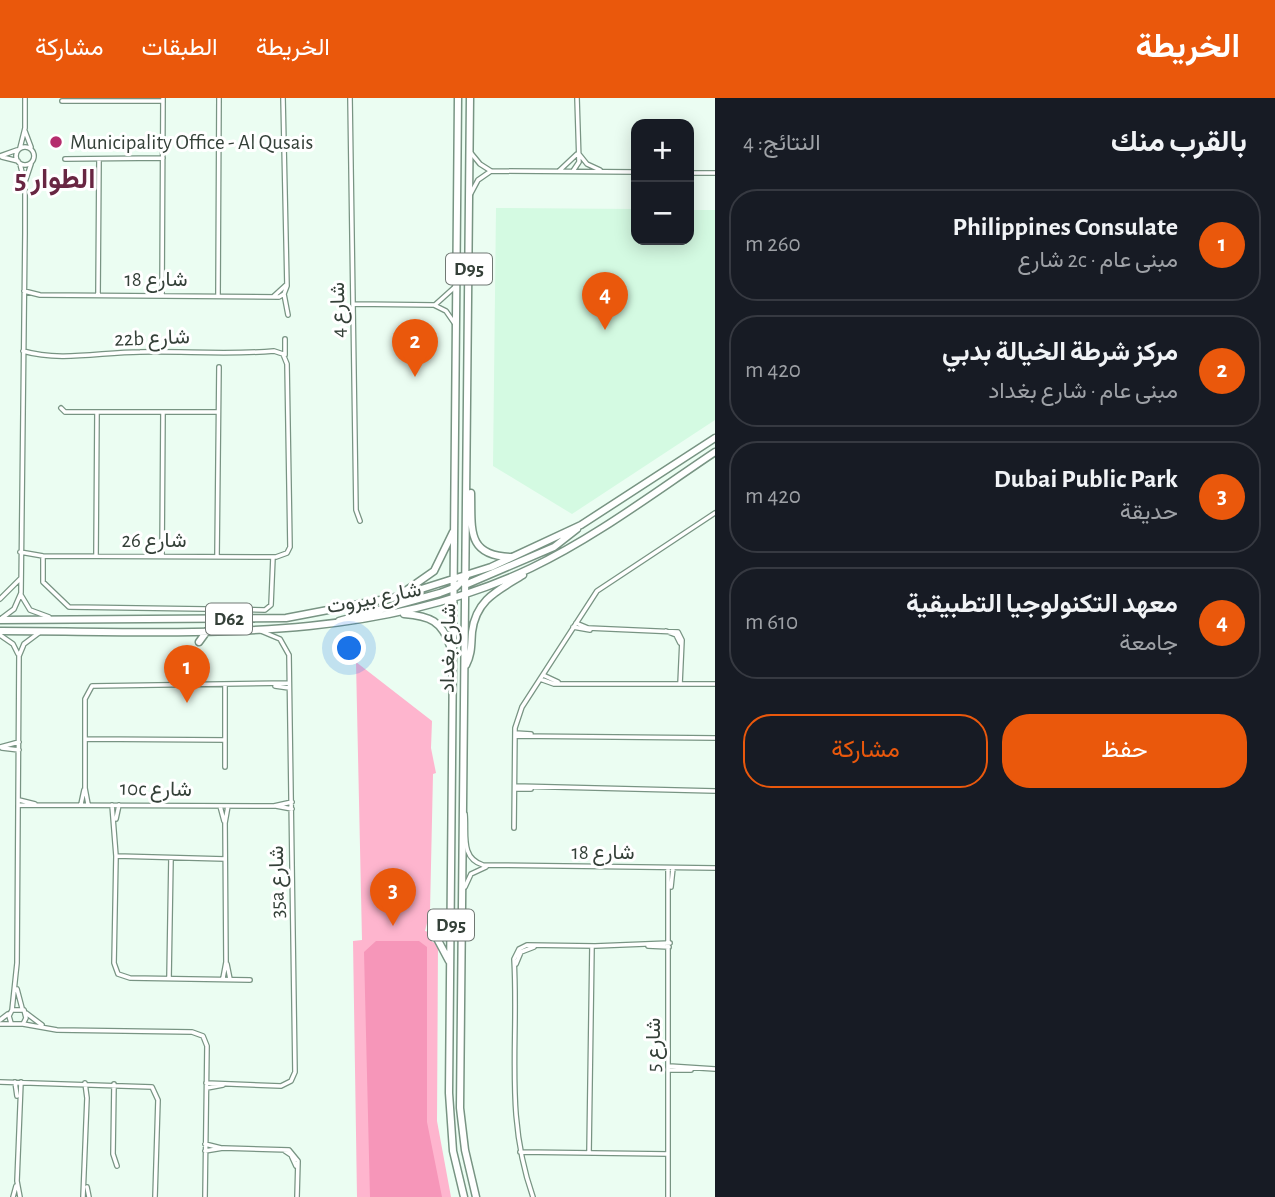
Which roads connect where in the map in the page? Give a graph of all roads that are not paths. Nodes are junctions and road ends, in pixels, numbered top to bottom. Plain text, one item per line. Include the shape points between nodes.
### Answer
1 (25, 98) edge
2 (219, 98) edge
3 (283, 98) edge
4 (350, 98) edge
5 (457, 98) edge
6 (470, 98) edge
7 (578, 98) edge
8 (99, 100) edge
9 (163, 100) edge
10 (62, 101) dead end
11 (25, 128) junction
12 (19, 148) junction
13 (32, 149) junction
14 (470, 150) junction
15 (578, 152) junction
16 (0, 156) edge
17 (163, 158) junction
18 (65, 159) dead end
19 (99, 159) junction
20 (19, 162) junction
21 (31, 163) junction
22 (491, 171) junction
23 (555, 172) junction
24 (572, 172) junction
25 (604, 172) junction
26 (631, 172) edge
27 (694, 173) edge
28 (715, 173) edge
29 (25, 184) junction
30 (469, 196) junction
31 (287, 280) junction
32 (456, 286) junction
33 (24, 291) junction
34 (284, 294) junction
35 (40, 295) junction
36 (98, 295) junction
37 (162, 295) junction
38 (218, 295) junction
39 (272, 296) junction
40 (24, 298) junction
41 (354, 304) junction
42 (434, 305) junction
43 (288, 316) dead end
44 (456, 326) junction
45 (285, 338) dead end
46 (23, 351) junction
47 (267, 352) junction
48 (38, 355) junction
49 (23, 357) junction
50 (285, 357) junction
51 (219, 367) dead end
52 (287, 369) junction
53 (61, 408) dead end
54 (97, 412) junction
55 (163, 412) junction
56 (218, 412) junction
57 (715, 438) edge
58 (468, 440) junction
59 (715, 452) edge
60 (715, 513) edge
61 (360, 521) dead end
62 (580, 525) junction
63 (454, 530) junction
64 (20, 552) junction
65 (34, 555) junction
66 (43, 556) junction
67 (96, 556) junction
68 (162, 556) junction
69 (217, 556) junction
70 (273, 557) junction
71 (513, 557) junction
72 (20, 558) junction
73 (529, 569) junction
74 (466, 576) junction
75 (20, 578) junction
76 (453, 580) junction
77 (466, 584) junction
78 (453, 589) junction
79 (21, 593) junction
80 (466, 594) junction
81 (396, 597) junction
82 (453, 598) junction
83 (0, 599) edge
84 (399, 613) junction
85 (51, 619) junction
86 (0, 620) edge
87 (574, 625) junction
88 (327, 626) junction
89 (42, 631) junction
90 (207, 631) junction
91 (259, 631) junction
92 (0, 633) edge
93 (199, 642) dead end
94 (452, 652) junction
95 (19, 656) junction
96 (465, 667) junction
97 (541, 677) junction
98 (680, 684) junction
99 (715, 684) edge
100 (225, 685) junction
101 (289, 686) junction
102 (515, 734) junction
103 (715, 738) edge
104 (85, 739) junction
105 (225, 740) junction
106 (19, 742) junction
107 (0, 747) edge
108 (19, 750) junction
109 (225, 767) dead end
110 (85, 788) junction
111 (514, 788) junction
112 (715, 791) edge
113 (292, 802) junction
114 (19, 803) junction
115 (81, 804) junction
116 (88, 804) junction
117 (112, 805) junction
118 (119, 805) junction
119 (220, 806) junction
120 (228, 806) junction
121 (275, 806) junction
122 (463, 808) junction
123 (292, 810) junction
124 (115, 821) junction
125 (225, 823) junction
126 (514, 828) dead end
127 (116, 856) junction
128 (171, 858) junction
129 (225, 859) junction
130 (491, 866) junction
131 (671, 868) junction
132 (715, 868) edge
133 (462, 898) junction
134 (451, 914) junction
135 (438, 920) dead end
136 (432, 929) dead end
137 (670, 945) junction
138 (592, 946) junction
139 (226, 962) junction
140 (451, 966) junction
141 (169, 979) junction
142 (222, 979) junction
143 (230, 979) junction
144 (250, 980) dead end
145 (17, 986) junction
146 (24, 1010) junction
147 (10, 1012) junction
148 (0, 1022) edge
149 (11, 1023) junction
150 (23, 1024) junction
151 (47, 1028) junction
152 (669, 1068) junction
153 (715, 1069) edge
154 (0, 1082) edge
155 (18, 1082) junction
156 (85, 1083) junction
157 (91, 1083) junction
158 (114, 1084) junction
159 (206, 1085) junction
160 (88, 1098) junction
161 (205, 1144) junction
162 (223, 1148) junction
163 (205, 1152) junction
164 (519, 1152) junction
165 (589, 1153) junction
166 (668, 1154) junction
167 (117, 1166) dead end
168 (17, 1184) junction
169 (86, 1185) junction
170 (13, 1197) edge
171 (20, 1197) edge
172 (83, 1197) edge
173 (89, 1197) edge
174 (155, 1197) edge
175 (205, 1197) edge
176 (297, 1197) edge
177 (464, 1197) edge
178 (476, 1197) edge
179 (533, 1197) edge
180 (668, 1197) edge

1 - 11 street
2 - 38 street
3 - 31 street
4 - 41 street, شارع 4
5 - 32 main road, شارع بغداد / D95
6 - 14 main road, شارع بغداد / D95
7 - 15 street
8 - 9 street
8 - 10 street
9 - 17 street
11 - 12 street
11 - 13 street
12 - 13 street
12 - 16 street
12 - 20 street
13 - 21 street
14 - 22 street
14 - 30 main road, شارع بغداد / D95
15 - 23 street via 570,164
15 - 24 street via 578,165
15 - 25 street via 587,164
16 - 20 street
17 - 19 street
17 - 37 street
18 - 19 street
19 - 36 street
20 - 21 street
20 - 29 street
21 - 29 street
22 - 23 street
22 - 30 street via 478,180
23 - 24 street
24 - 25 street
25 - 26 street
27 - 28 street
29 - 33 street
30 - 58 main road, شارع بغداد / D95
31 - 34 street
31 - 39 street
32 - 42 street
32 - 44 main road, شارع بغداد / D95
33 - 35 street, شارع 18
33 - 40 street
34 - 39 street, شارع 18
34 - 43 street
35 - 36 street, شارع 18
35 - 40 street, شارع 18
36 - 37 street, شارع 18
37 - 38 street, شارع 18
38 - 39 street, شارع 18
40 - 46 street
41 - 42 street
41 - 61 street, شارع 4 via 356,510
42 - 44 street
44 - 63 main road, شارع بغداد / D95
45 - 50 street
46 - 48 street, 22b شارع
46 - 49 street
47 - 48 street, 22b شارع
47 - 50 street, 22b شارع
47 - 52 street via 282,357
48 - 49 street, 22b شارع
49 - 64 street
50 - 52 street
51 - 56 street
52 - 70 street via 289,540 287,553
53 - 54 street via 64,412
54 - 55 street
54 - 67 street
55 - 56 street
55 - 68 street
56 - 69 street
57 - 62 main road, شارع بيروت / D62
58 - 71 main road via 475,542 491,555
58 - 74 main road, شارع بغداد / D95
59 - 73 main road, شارع بيروت / D62
60 - 87 street via 601,588
62 - 71 main road, شارع بيروت / D62
62 - 77 main road via 554,548
63 - 76 main road, شارع بغداد / D95
63 - 81 main road via 434,571
64 - 65 street, شارع 26
64 - 72 street
65 - 66 street, شارع 26
65 - 72 street, شارع 26
66 - 67 street, شارع 26
66 - 70 street via 44,584 69,607 265,610 271,604
67 - 68 street, شارع 26
68 - 69 street, شارع 26
69 - 70 street, شارع 26
71 - 74 main road, شارع بيروت / D62
72 - 75 street
73 - 80 main road, شارع بيروت / D62
73 - 96 main road via 482,605
74 - 76 main road, شارع بيروت / D62
74 - 77 main road, شارع بغداد / D95
74 - 78 main road
75 - 79 street
75 - 83 street
76 - 78 main road, شارع بغداد / D95
76 - 81 main road, شارع بيروت / D62
77 - 80 main road, شارع بغداد / D95
77 - 82 main road
78 - 82 main road, شارع بغداد / D95
78 - 88 main road
79 - 85 street via 30,610
79 - 86 street via 14,609
80 - 82 main road, شارع بيروت / D62
80 - 96 main road, شارع بغداد / D95
81 - 85 main road, شارع بيروت / D62 via 286,618
82 - 84 main road, شارع بيروت / D62
82 - 94 main road, شارع بغداد / D95
84 - 88 main road, شارع بيروت / D62
84 - 94 main road via 436,620
85 - 86 main road, شارع بيروت / D62
87 - 97 street
87 - 98 street via 680,634
88 - 91 main road, شارع بيروت / D62
89 - 90 main road, شارع بيروت / D62
89 - 92 main road, شارع بيروت / D62
89 - 95 street via 24,644
90 - 91 main road, شارع بيروت / D62
90 - 93 main road
91 - 101 street, 35a شارع via 277,637 286,647
92 - 95 street
94 - 134 main road, شارع بغداد / D95
95 - 106 street
96 - 122 main road, شارع بغداد / D95
97 - 98 street via 563,682
97 - 102 street via 519,711
98 - 99 street
100 - 101 street
100 - 104 street via 92,686 85,699
100 - 105 street
101 - 113 street, 35a شارع
102 - 103 street
102 - 111 street
104 - 105 street
104 - 110 street
105 - 109 street
106 - 107 street
106 - 108 street
107 - 108 street
108 - 114 street
110 - 115 street
110 - 116 street
111 - 112 street
111 - 126 street
113 - 121 street, 10c شارع
113 - 123 street, 35a شارع
114 - 115 street, 10c شارع
114 - 145 street
115 - 116 street, 10c شارع
116 - 117 street, 10c شارع
117 - 118 street, 10c شارع
117 - 124 street
118 - 119 street, 10c شارع
118 - 124 street
119 - 120 street, 10c شارع
119 - 125 street
120 - 121 street, 10c شارع
120 - 125 street
121 - 123 street, 10c شارع
122 - 130 street via 468,855
122 - 133 main road, شارع بغداد / D95
123 - 159 street, 35a شارع via 294,1075 281,1086
124 - 127 street
125 - 129 street
127 - 128 street
127 - 141 street via 114,963 118,974
128 - 129 street
128 - 141 street
129 - 139 street
130 - 131 street, شارع 18
130 - 133 street via 471,874
131 - 132 street, شارع 18
131 - 137 street, شارع 5
133 - 178 main road, شارع بغداد / D95 via 460,1108
134 - 135 main road via 444,925
134 - 140 main road, شارع بغداد / D95
136 - 140 main road
137 - 138 street
137 - 152 street, شارع 5
138 - 164 street via 527,945 514,959 514,1118
138 - 165 street
139 - 142 street
139 - 143 street
140 - 177 main road, شارع بغداد / D95 via 449,1109
141 - 142 street
142 - 143 street
143 - 144 street
145 - 146 street
145 - 147 street
146 - 147 street
146 - 150 street
146 - 151 street
147 - 148 street
147 - 149 street
148 - 149 street
149 - 150 street
150 - 151 street
151 - 159 street via 192,1032 205,1039
152 - 153 street
152 - 166 street, شارع 5
154 - 155 street
155 - 156 street
155 - 168 street
156 - 157 street
156 - 160 street
157 - 158 street
157 - 160 street
158 - 167 street via 113,1154
158 - 174 street via 146,1084 155,1089
159 - 161 street
160 - 169 street
161 - 162 street
161 - 163 street
162 - 163 street
162 - 176 street via 293,1152 298,1161
163 - 175 street
164 - 165 street
164 - 179 street
165 - 166 street
166 - 180 street, شارع 5
168 - 170 street
168 - 171 street
169 - 172 street
169 - 173 street

